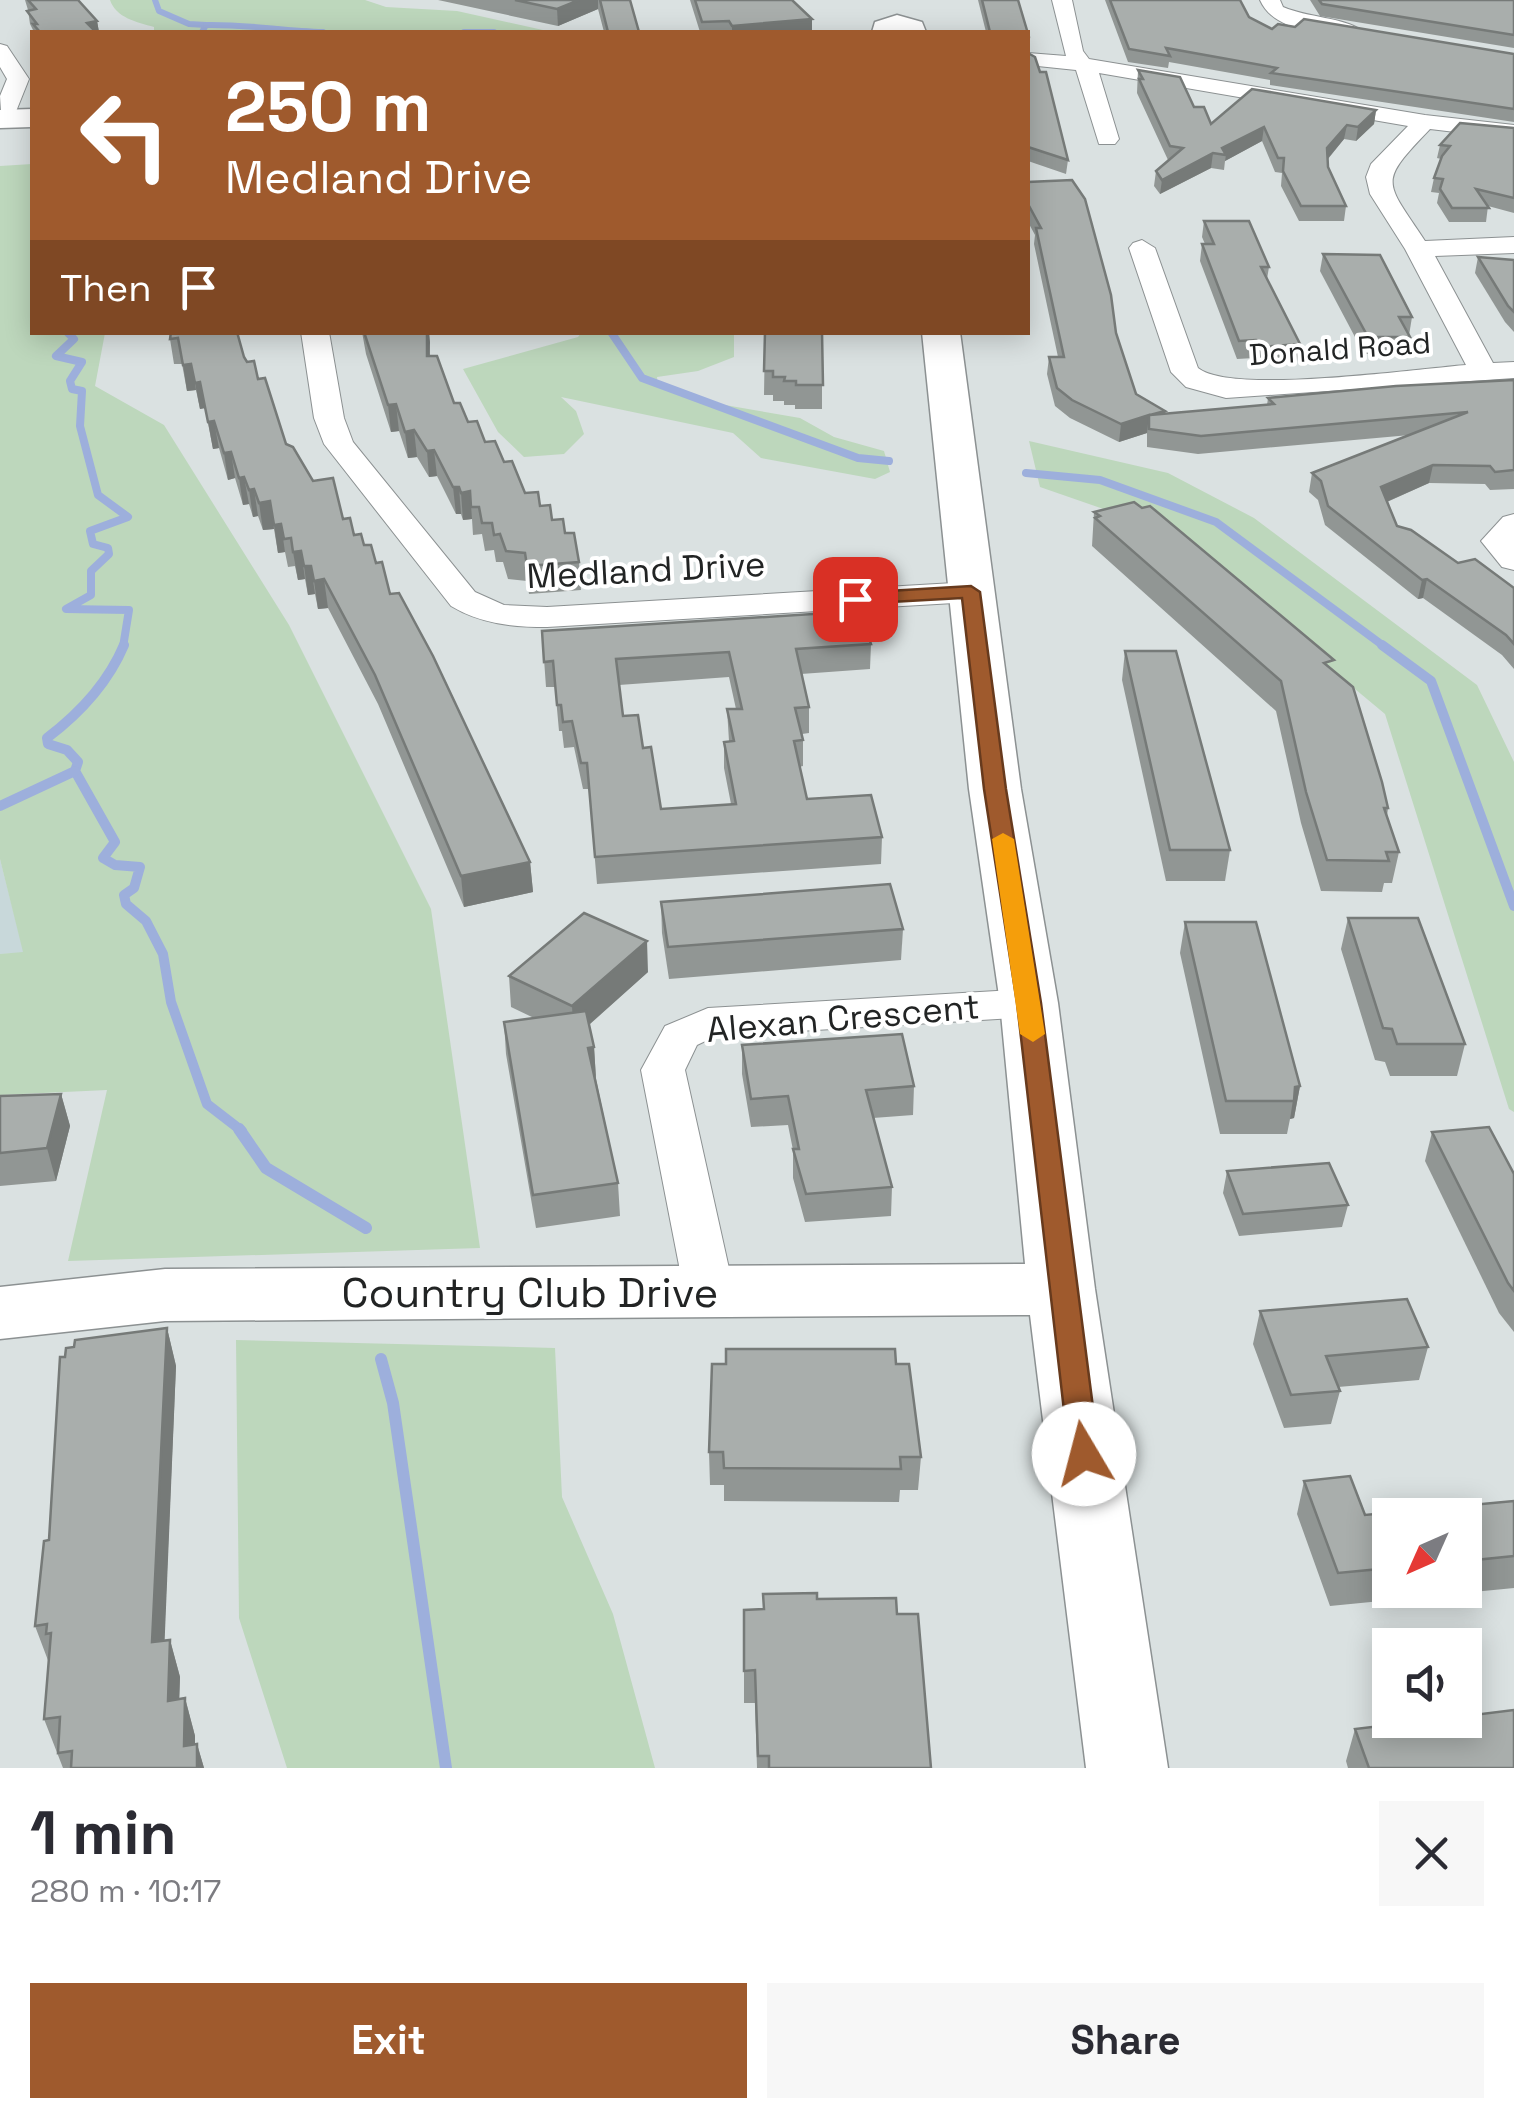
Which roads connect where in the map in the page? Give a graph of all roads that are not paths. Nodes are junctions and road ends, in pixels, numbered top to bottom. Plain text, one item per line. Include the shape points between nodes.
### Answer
1 (1062, 0) edge
2 (1270, 0) edge
3 (1373, 34) edge
4 (0, 50) edge
5 (1030, 59) edge
6 (1082, 64) junction
7 (12, 119) edge
8 (1425, 122) junction
9 (1514, 132) edge
10 (1107, 139) dead end
11 (1514, 245) edge
12 (1142, 248) dead end
13 (1418, 248) junction
14 (315, 335) edge
15 (941, 335) edge
16 (1514, 370) edge
17 (1482, 371) junction
18 (1514, 524) edge
19 (1514, 560) edge
20 (971, 592) junction
21 (1029, 1003) junction
22 (1061, 1289) junction
23 (709, 1290) junction
24 (0, 1313) edge
25 (1127, 1768) edge

1 - 6 street
2 - 3 street via 1275,11 1299,22
4 - 7 street via 18,79
5 - 6 street
6 - 8 street
6 - 10 street
8 - 9 street
8 - 13 street via 1378,177
11 - 13 street
12 - 17 street, Donald Road via 1185,372 1196,381 1268,389
13 - 17 street
14 - 20 street, Medland Drive via 339,444 463,600 479,610 547,617
15 - 20 main road
16 - 17 street, Donald Road
18 - 19 street via 1497,541
20 - 21 main road
21 - 22 main road
21 - 23 street, Alexan Crescent via 708,1022 680,1036 663,1070
22 - 23 main road, Country Club Drive
22 - 25 main road
23 - 24 main road, Country Club Drive via 165,1295

